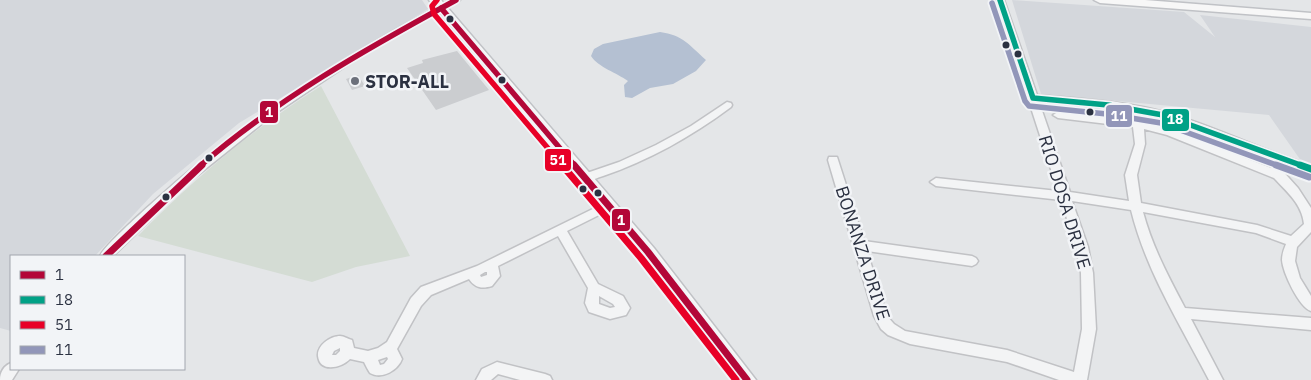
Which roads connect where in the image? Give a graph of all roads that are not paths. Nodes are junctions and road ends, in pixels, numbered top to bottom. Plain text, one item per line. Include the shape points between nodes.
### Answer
1 (456, 0) edge
2 (1000, 0) edge
3 (1100, 0) edge
4 (1181, 0) edge
5 (438, 4) edge
6 (1311, 10) edge
7 (1311, 16) edge
8 (1033, 98) junction
9 (727, 105) dead end
10 (1137, 109) junction
11 (1058, 115) dead end
12 (1138, 124) junction
13 (1277, 159) junction
14 (833, 160) dead end
15 (1311, 168) edge
16 (1277, 175) junction
17 (585, 178) junction
18 (936, 182) dead end
19 (1066, 196) junction
20 (609, 205) junction
21 (1136, 206) junction
22 (560, 229) junction
23 (1294, 242) junction
24 (859, 245) junction
25 (107, 255) edge
26 (972, 261) dead end
27 (594, 288) dead end
28 (1311, 306) edge
29 (1180, 313) junction
30 (1311, 324) edge
31 (347, 354) dead end
32 (11, 370) edge
33 (3, 380) edge
34 (483, 380) edge
35 (544, 380) edge
36 (747, 380) edge
37 (1079, 380) edge
38 (1216, 380) edge

1 - 5 street
2 - 8 street, RIO DOSA DRIVE
3 - 7 main road
4 - 6 main road
5 - 17 main road
5 - 25 street via 276,106 191,173
8 - 10 street
8 - 19 street, RIO DOSA DRIVE
9 - 17 street via 667,144
10 - 12 street
10 - 13 street via 1180,120
11 - 12 street
12 - 16 street via 1171,133
12 - 21 street via 1140,144 1131,175
13 - 15 street
13 - 16 street via 1274,168
14 - 24 street, BONANZA DRIVE
16 - 23 street via 1292,188 1310,215 1310,226
17 - 20 main road
18 - 19 street
19 - 21 street
19 - 37 street, RIO DOSA DRIVE via 1082,247 1090,301 1089,329
20 - 22 street
20 - 36 main road
21 - 23 street via 1257,229
21 - 29 street via 1144,237
22 - 27 street
22 - 31 street via 421,295 389,347 396,359 393,366 376,370 368,357
23 - 28 street via 1290,248 1290,269
24 - 26 street
24 - 37 street, BONANZA DRIVE via 881,316 896,334 1007,356
29 - 30 street
29 - 38 street
32 - 33 street
34 - 35 street via 487,373 497,368

